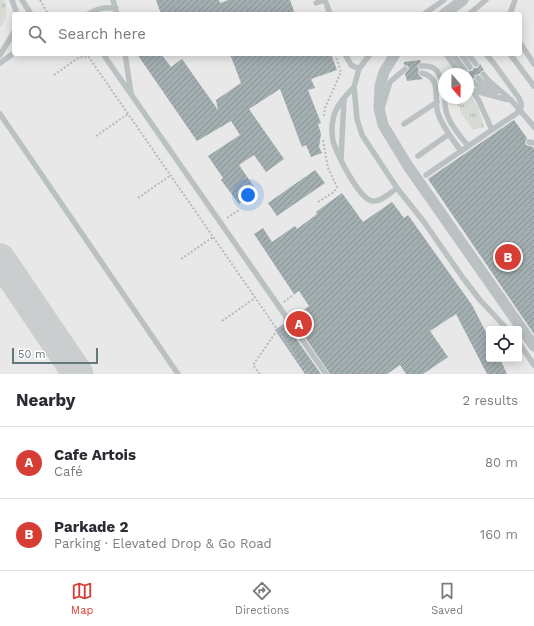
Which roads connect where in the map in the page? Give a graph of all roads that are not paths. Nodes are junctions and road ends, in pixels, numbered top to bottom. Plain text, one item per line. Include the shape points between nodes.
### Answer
1 (12, 0) edge
2 (22, 0) edge
3 (113, 0) edge
4 (325, 0) edge
5 (444, 0) edge
6 (463, 0) edge
7 (486, 0) edge
8 (516, 0) edge
9 (316, 4) dead end
10 (117, 11) edge
11 (16, 12) edge
12 (30, 12) edge
13 (91, 12) edge
14 (329, 12) edge
15 (427, 12) edge
16 (447, 12) edge
17 (471, 12) edge
18 (511, 12) edge
19 (12, 35) edge
20 (522, 46) edge
21 (12, 54) edge
22 (0, 55) edge
23 (104, 56) edge
24 (125, 56) edge
25 (346, 56) edge
26 (369, 56) edge
27 (394, 56) edge
28 (447, 56) edge
29 (454, 56) edge
30 (463, 56) edge
31 (469, 56) edge
32 (488, 56) edge
33 (512, 56) edge
34 (0, 62) edge
35 (534, 64) edge
36 (421, 66) dead end
37 (456, 68) edge
38 (458, 68) edge
39 (359, 69) junction
40 (404, 69) dead end
41 (422, 73) dead end
42 (438, 73) edge
43 (399, 74) junction
44 (406, 75) dead end
45 (480, 76) dead end
46 (474, 84) edge
47 (534, 86) edge
48 (354, 87) junction
49 (474, 91) edge
50 (474, 93) edge
51 (131, 96) junction
52 (344, 98) junction
53 (510, 98) junction
54 (437, 102) junction
55 (445, 104) edge
56 (380, 113) junction
57 (0, 114) edge
58 (404, 124) dead end
59 (534, 127) edge
60 (492, 130) junction
61 (449, 134) junction
62 (468, 146) junction
63 (462, 151) junction
64 (418, 156) dead end
65 (341, 159) junction
66 (426, 175) dead end
67 (397, 188) junction
68 (504, 326) edge
69 (534, 346) edge
70 (522, 347) edge
71 (534, 365) edge
72 (178, 374) edge
73 (326, 374) edge

1 - 11 lane
2 - 12 lane
3 - 10 lane
4 - 9 lane
4 - 14 lane
5 - 15 lane
6 - 16 street
7 - 17 lane
8 - 18 lane
10 - 13 lane via 103,7
19 - 22 lane
20 - 35 lane
21 - 34 lane
23 - 51 lane
24 - 51 lane
25 - 39 lane via 351,65
26 - 39 lane
27 - 56 street via 381,79 378,94
28 - 37 lane
29 - 38 lane
30 - 31 lane via 473,65
32 - 60 lane via 518,98 521,107 516,114
33 - 47 lane
36 - 42 lane via 432,66
39 - 48 lane
40 - 43 lane
41 - 54 lane via 434,81
43 - 44 lane
43 - 56 lane via 390,82
45 - 53 lane
46 - 53 lane
48 - 52 lane
48 - 67 lane via 357,119 362,135
49 - 53 lane via 505,100
50 - 60 lane
51 - 73 lane
52 - 65 lane
52 - 65 lane via 335,111 332,128 333,142
53 - 59 lane, bridge
54 - 58 lane
54 - 61 lane via 438,116
55 - 62 lane via 446,113
56 - 69 street via 383,125 408,166
57 - 72 lane
60 - 62 lane
61 - 63 lane
61 - 64 lane
62 - 63 lane
63 - 66 lane
65 - 67 lane via 356,186 370,200 379,200
67 - 68 lane via 480,300
70 - 71 lane

